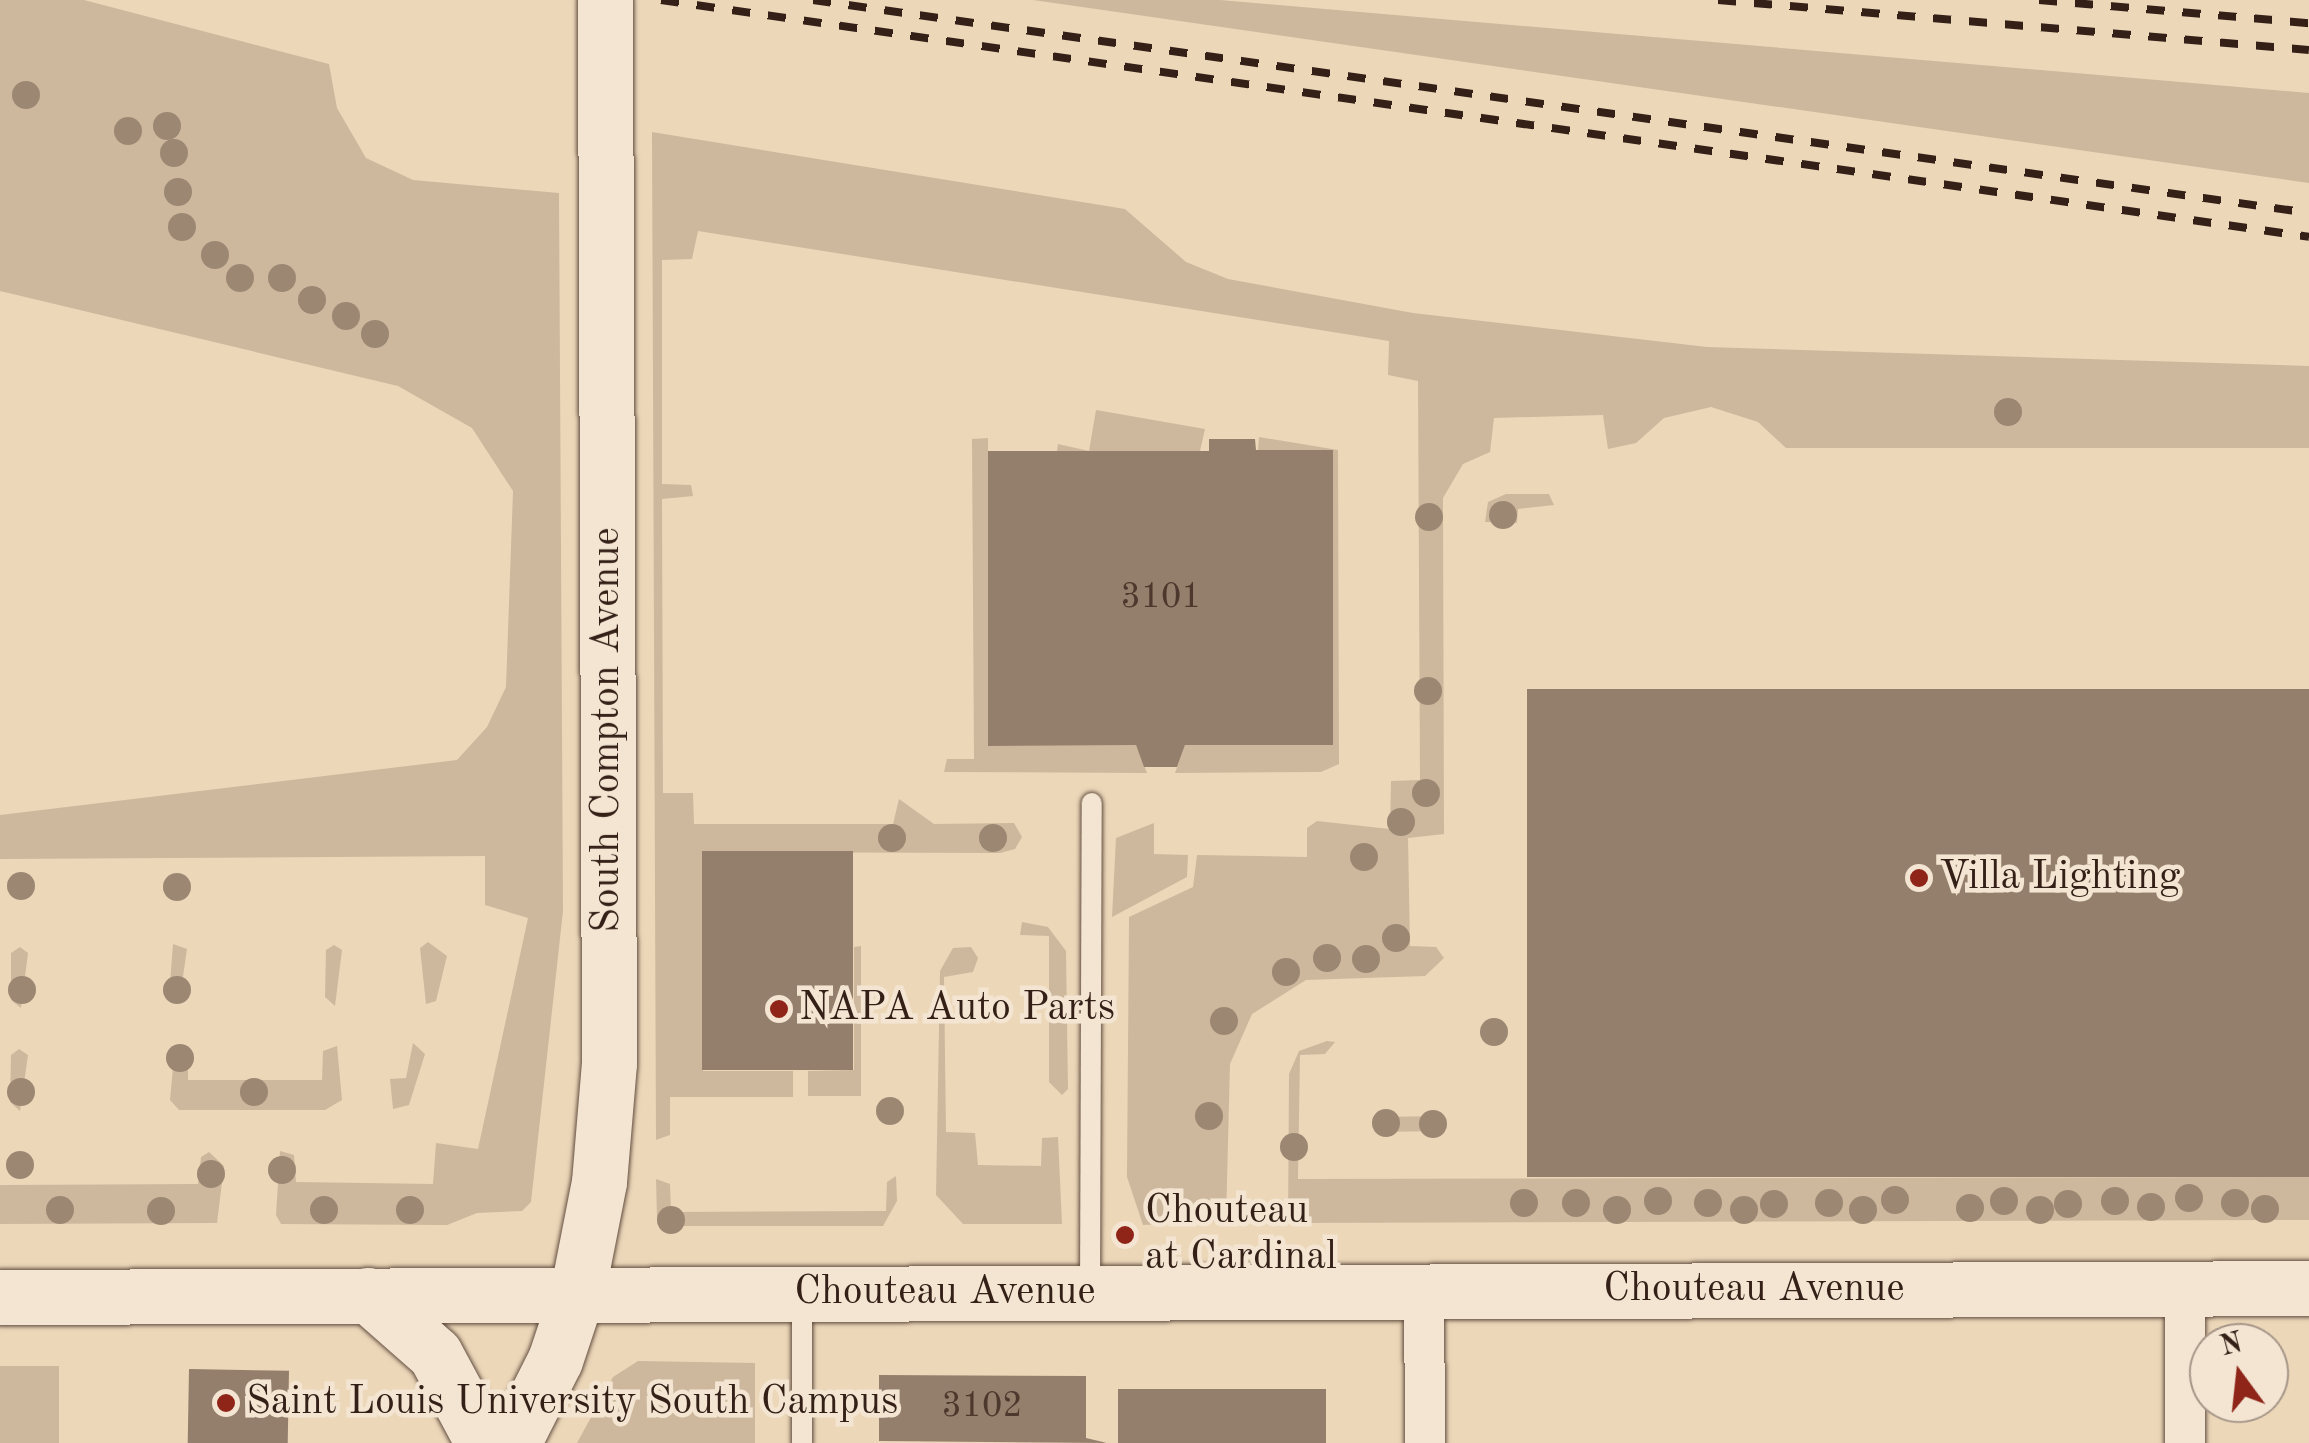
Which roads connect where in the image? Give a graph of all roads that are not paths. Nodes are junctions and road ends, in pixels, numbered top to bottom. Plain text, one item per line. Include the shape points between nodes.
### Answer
1 (605, 0) edge
2 (1092, 803) dead end
3 (2309, 1288) edge
4 (2185, 1289) junction
5 (1424, 1290) junction
6 (1090, 1292) junction
7 (802, 1293) junction
8 (577, 1294) junction
9 (368, 1295) junction
10 (0, 1297) edge
11 (483, 1443) edge
12 (513, 1443) edge
13 (802, 1443) edge
14 (1425, 1443) edge
15 (2186, 1443) edge

1 - 8 main road, South Compton Avenue via 609,1063 599,1182
2 - 6 lane
3 - 4 main road, Chouteau Avenue
4 - 5 main road, Chouteau Avenue
4 - 15 street
5 - 6 main road, Chouteau Avenue
5 - 14 street
6 - 7 main road, Chouteau Avenue
7 - 8 main road, Chouteau Avenue
7 - 13 lane
8 - 9 main road, Chouteau Avenue
8 - 12 main road, South Compton Avenue via 556,1360
9 - 10 main road, Chouteau Avenue
9 - 11 main road via 435,1354

